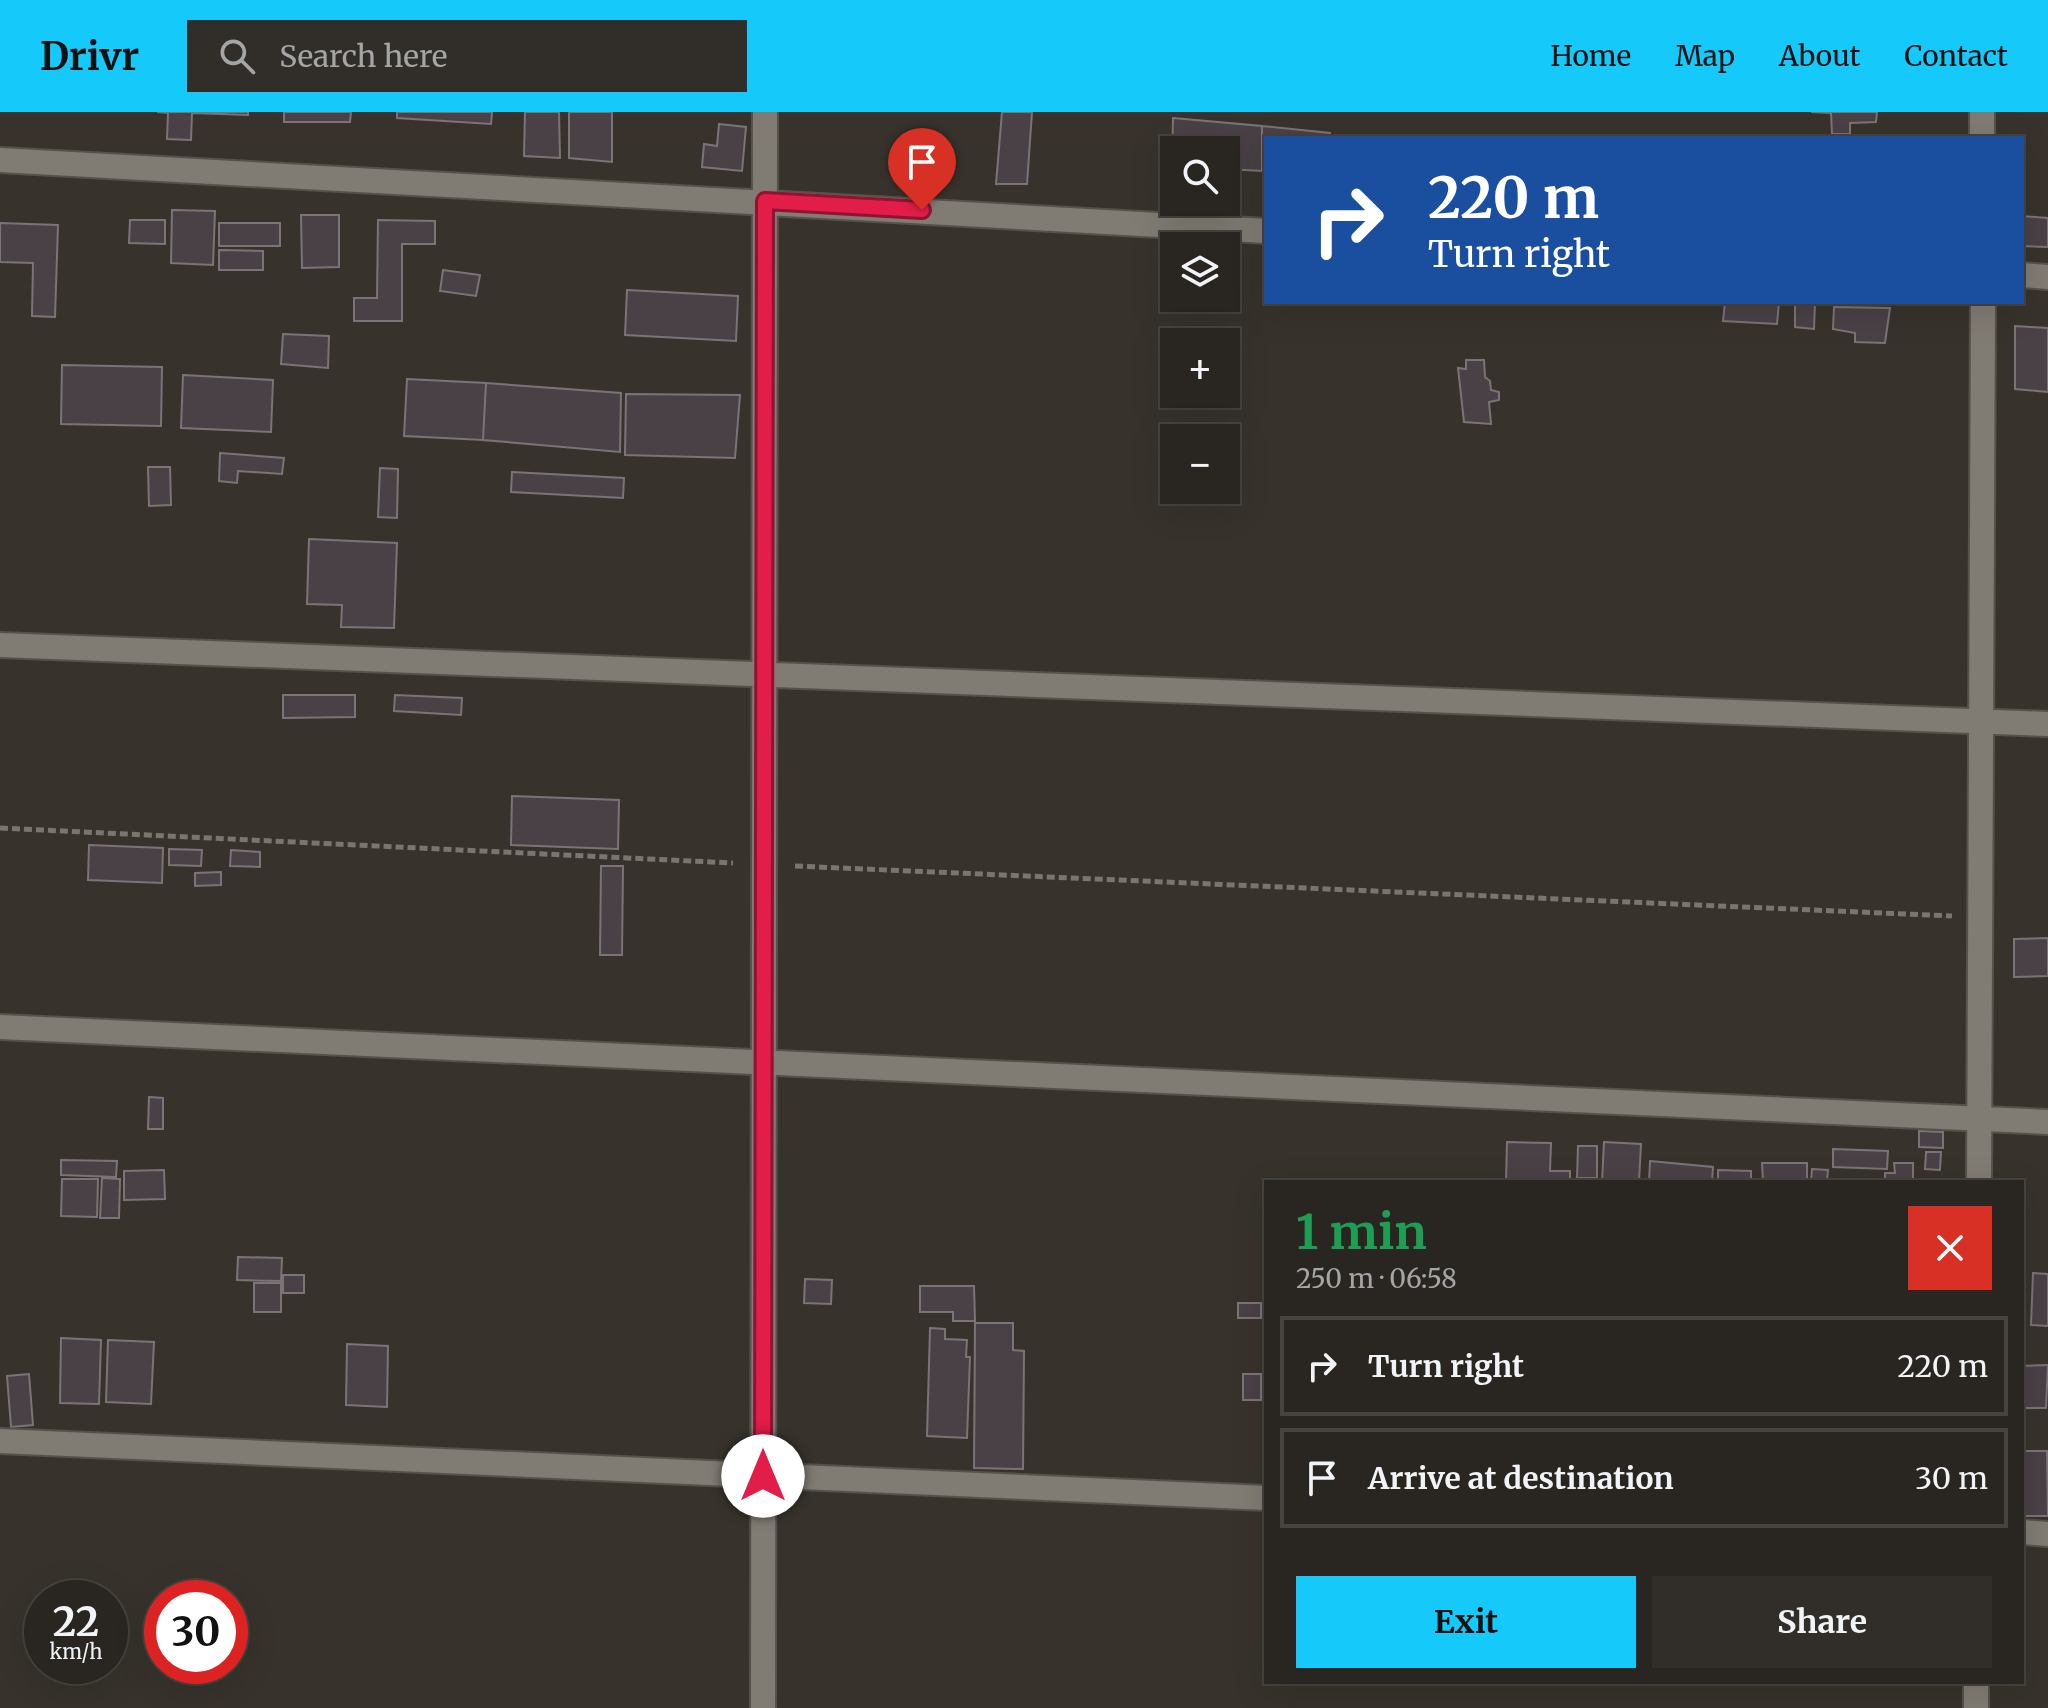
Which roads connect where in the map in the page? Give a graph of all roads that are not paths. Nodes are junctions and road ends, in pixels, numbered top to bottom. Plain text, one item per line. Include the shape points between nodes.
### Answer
1 (765, 112) edge
2 (1982, 112) edge
3 (1982, 136) edge
4 (0, 160) edge
5 (765, 201) junction
6 (1264, 231) edge
7 (2024, 275) edge
8 (2048, 277) edge
9 (1983, 304) edge
10 (0, 645) edge
11 (764, 674) junction
12 (1982, 721) junction
13 (2048, 724) edge
14 (0, 1027) edge
15 (763, 1062) junction
16 (1979, 1119) junction
17 (2048, 1122) edge
18 (1979, 1180) edge
19 (0, 1441) edge
20 (763, 1476) junction
21 (1264, 1498) edge
22 (2024, 1532) edge
23 (2048, 1534) edge
24 (1976, 1684) edge
25 (763, 1708) edge
26 (1976, 1708) edge

1 - 5 street
2 - 3 street
4 - 5 street
5 - 6 street
5 - 11 street
7 - 8 street
9 - 12 street
10 - 11 street
11 - 12 street
11 - 15 street
12 - 13 street
12 - 16 street
14 - 15 street
15 - 16 street
15 - 20 street
16 - 17 street
16 - 18 street
19 - 20 street
20 - 21 street
20 - 25 street
22 - 23 street
24 - 26 street

